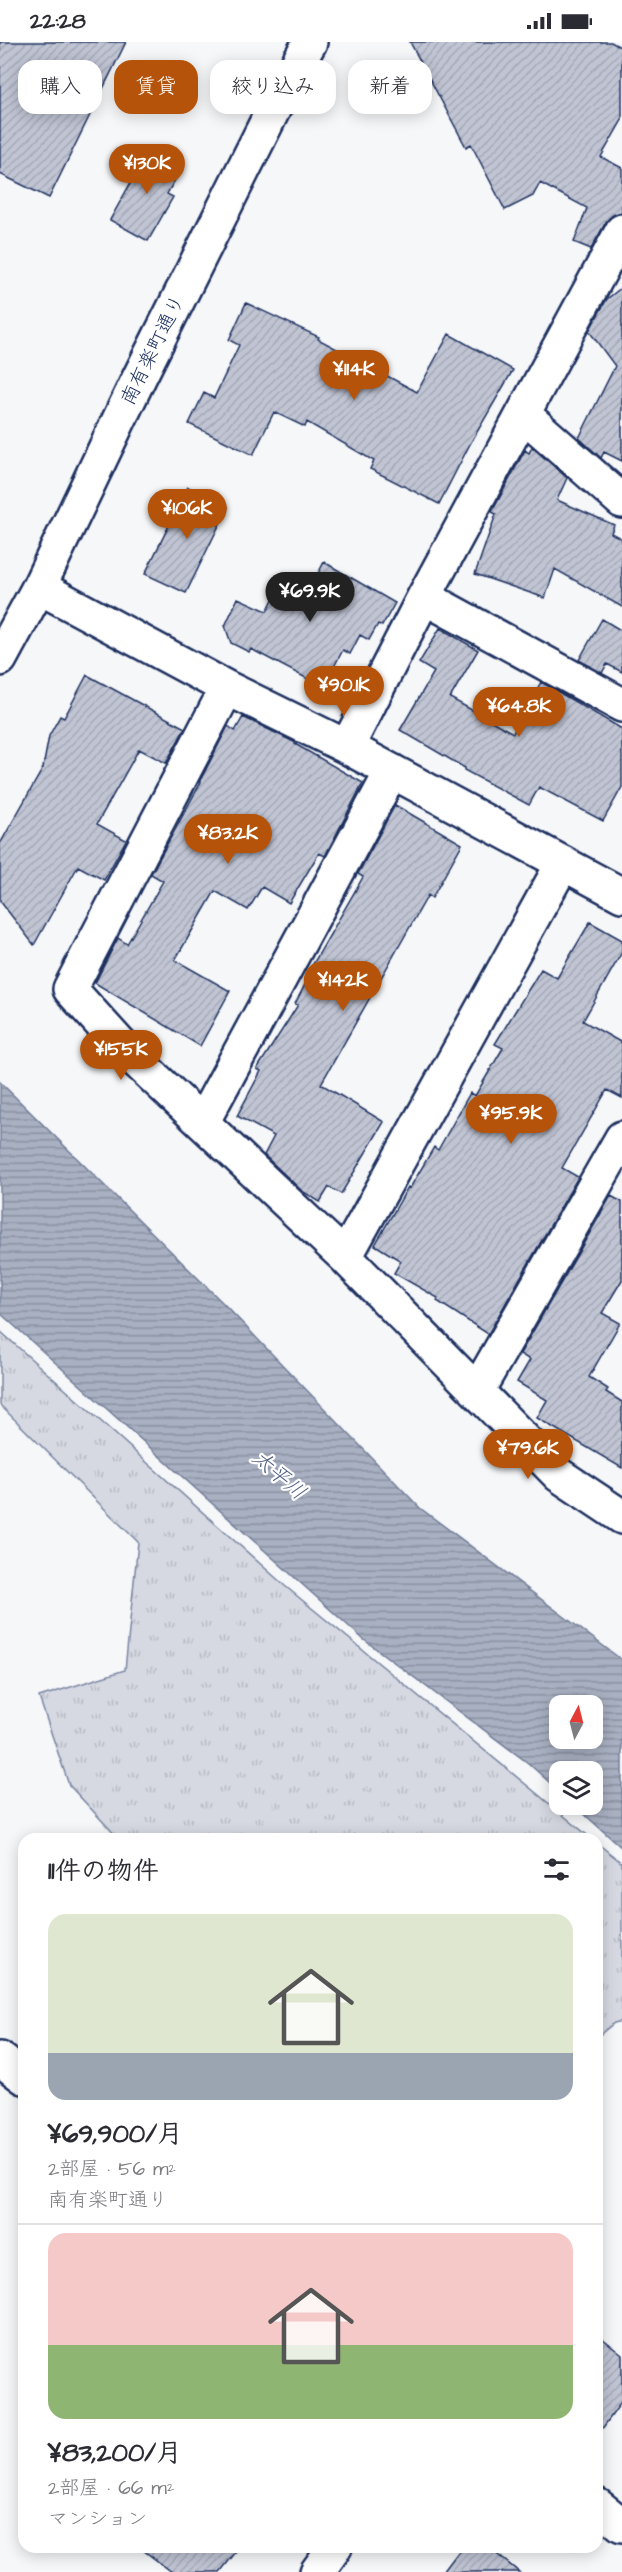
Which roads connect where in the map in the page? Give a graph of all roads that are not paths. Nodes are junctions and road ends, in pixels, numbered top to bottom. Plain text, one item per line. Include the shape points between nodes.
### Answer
1 (310, 42) edge
2 (620, 237) edge
3 (523, 414) junction
4 (622, 501) edge
5 (39, 587) junction
6 (424, 597) junction
7 (0, 659) edge
8 (227, 688) junction
9 (622, 705) edge
10 (347, 747) junction
11 (392, 771) junction
12 (563, 863) junction
13 (622, 895) edge
14 (203, 1121) junction
15 (622, 1138) edge
16 (345, 1257) junction
17 (477, 1391) junction
18 (622, 1517) edge
19 (0, 2059) edge
20 (18, 2072) edge
21 (603, 2510) edge
22 (622, 2525) edge
23 (331, 2553) edge
24 (317, 2572) edge

1 - 5 main road, 南有楽町通り via 145,365
2 - 3 main road
3 - 4 main road
3 - 6 main road
5 - 7 main road, 南有楽町通り
5 - 8 main road
6 - 9 main road
6 - 10 main road
8 - 10 main road
8 - 14 main road via 70,989 128,1053
10 - 11 main road
11 - 12 main road
11 - 14 main road
12 - 13 main road
12 - 16 main road
14 - 16 main road
15 - 17 main road
16 - 17 main road
17 - 18 main road via 559,1475
19 - 20 main road
21 - 22 main road
23 - 24 main road

